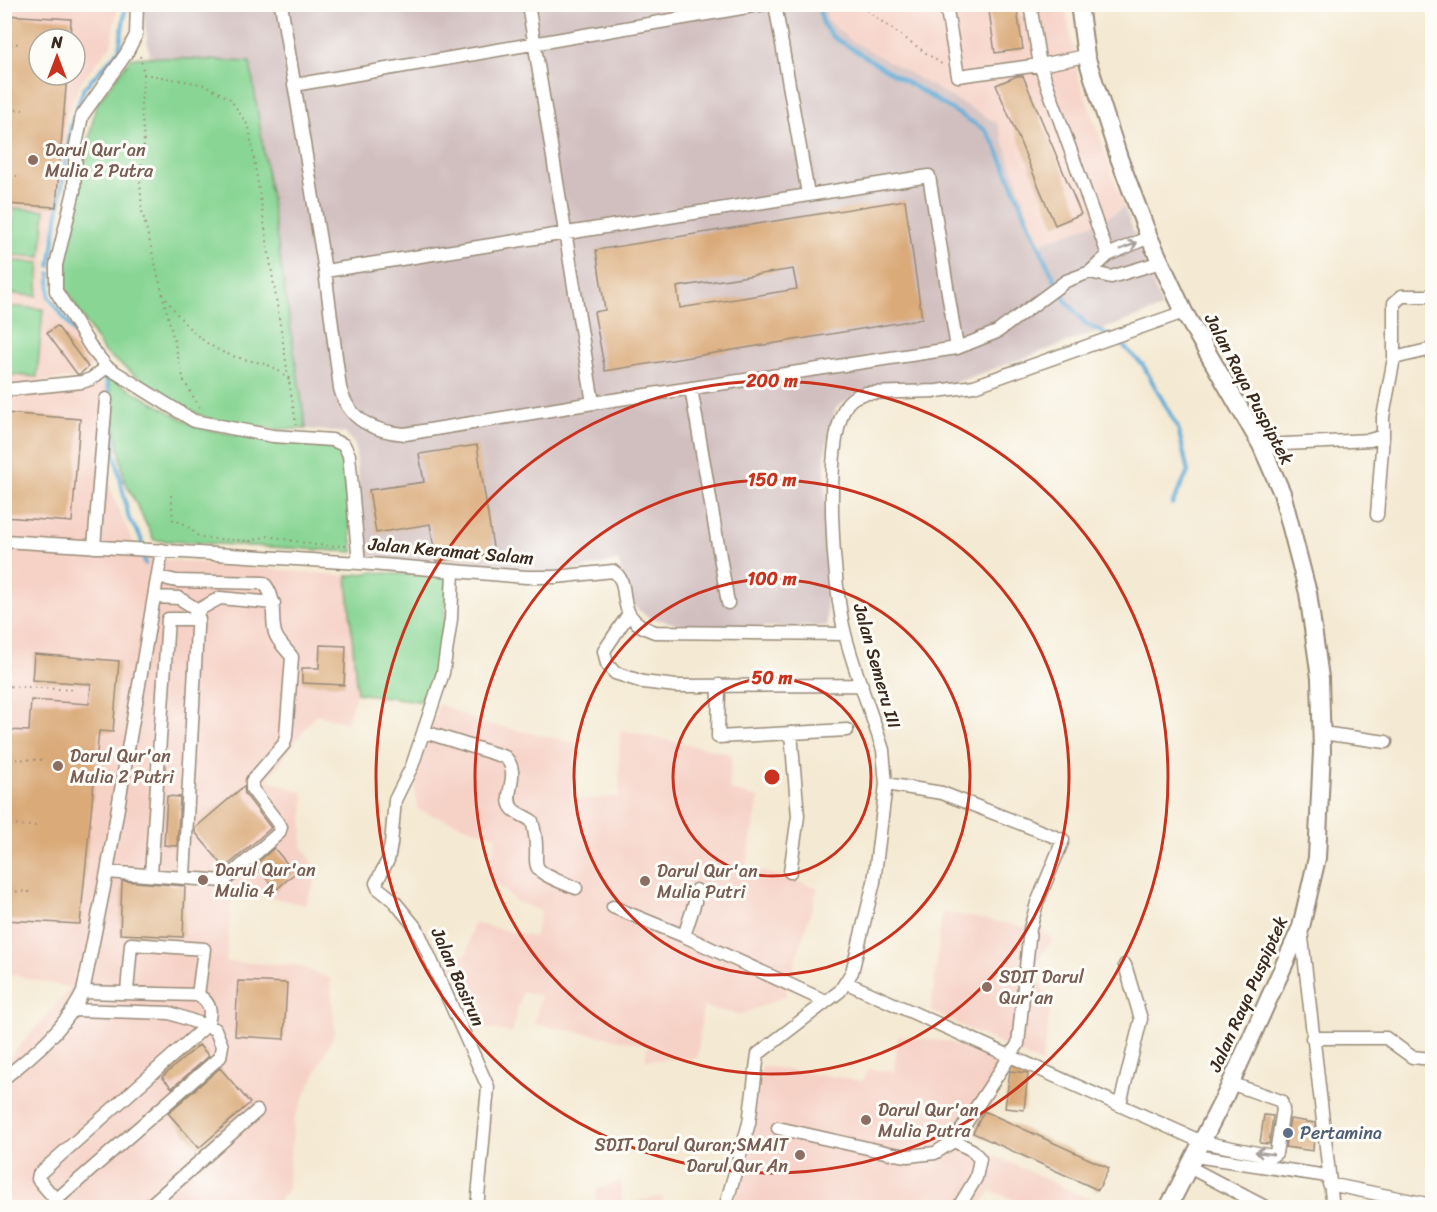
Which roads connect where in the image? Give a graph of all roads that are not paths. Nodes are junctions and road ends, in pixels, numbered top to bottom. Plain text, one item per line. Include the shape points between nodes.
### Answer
1 (137, 4) edge
2 (281, 4) edge
3 (528, 4) edge
4 (765, 4) edge
5 (775, 4) edge
6 (946, 4) edge
7 (1030, 4) edge
8 (1079, 4) edge
9 (534, 44) junction
10 (1086, 56) junction
11 (1040, 65) junction
12 (294, 85) junction
13 (808, 194) junction
14 (565, 232) junction
15 (1149, 237) junction
16 (1108, 255) junction
17 (1161, 261) junction
18 (325, 271) junction
19 (1090, 272) junction
20 (1432, 296) edge
21 (1185, 312) junction
22 (957, 348) junction
23 (1432, 349) edge
24 (1394, 358) junction
25 (101, 370) junction
26 (691, 388) junction
27 (4, 390) edge
28 (106, 399) dead end
29 (592, 403) junction
30 (1383, 436) junction
31 (1261, 445) junction
32 (1377, 515) dead end
33 (4, 541) edge
34 (94, 547) junction
35 (156, 550) junction
36 (359, 563) junction
37 (453, 571) junction
38 (158, 577) junction
39 (221, 580) junction
40 (154, 597) junction
41 (220, 598) junction
42 (274, 603) junction
43 (728, 603) dead end
44 (198, 614) junction
45 (628, 615) junction
46 (845, 634) junction
47 (719, 685) junction
48 (862, 685) junction
49 (846, 730) dead end
50 (425, 732) junction
51 (791, 733) junction
52 (1322, 733) junction
53 (1386, 742) dead end
54 (886, 784) junction
55 (107, 872) junction
56 (790, 872) dead end
57 (152, 874) junction
58 (184, 876) junction
59 (576, 888) dead end
60 (696, 890) dead end
61 (613, 907) dead end
62 (1300, 927) junction
63 (684, 936) junction
64 (1125, 965) dead end
65 (847, 983) junction
66 (83, 992) junction
67 (127, 992) junction
68 (198, 995) junction
69 (825, 1001) junction
70 (74, 1010) junction
71 (206, 1026) junction
72 (1312, 1038) junction
73 (1011, 1056) junction
74 (1432, 1059) edge
75 (4, 1078) edge
76 (1230, 1083) junction
77 (1120, 1104) junction
78 (257, 1112) dead end
79 (778, 1128) dead end
80 (954, 1141) junction
81 (1195, 1155) junction
82 (1328, 1180) junction
83 (54, 1204) edge
84 (1432, 1205) edge
85 (147, 1208) edge
86 (477, 1208) edge
87 (725, 1208) edge
88 (958, 1208) edge
89 (1168, 1208) edge
90 (1267, 1208) edge
91 (1332, 1208) edge

1 - 25 street, Jalan Keramat Salam via 136,35 82,116 74,191 57,265 57,291
2 - 12 street
3 - 9 street
4 - 9 street
5 - 13 street
6 - 11 street via 958,76
7 - 11 street
8 - 10 main road, Jalan Raya Puspiptek
9 - 12 street
9 - 14 street
10 - 11 street
10 - 15 main road, Jalan Raya Puspiptek
11 - 16 street
12 - 18 street
13 - 14 street
13 - 22 street via 929,176
14 - 18 street
14 - 29 street
16 -> 15 street
15 - 17 main road, Jalan Raya Puspiptek
16 - 19 street
17 - 19 street via 1111,277
17 - 21 main road, Jalan Raya Puspiptek
18 - 29 street via 344,402 370,428 405,435
19 - 22 street via 1066,281 997,332
20 - 24 street via 1402,296 1394,303
21 - 31 main road, Jalan Raya Puspiptek
21 - 46 street, Jalan Semeru III via 974,386 866,393 848,402 838,433 832,531
22 - 26 street
23 - 24 street
24 - 30 street
25 - 27 street via 82,382
25 - 36 street, Jalan Keramat Salam via 194,421 332,440 346,449
26 - 29 street
26 - 43 street
28 - 34 street
30 - 31 street
30 - 32 street
31 - 52 main road, Jalan Raya Puspiptek via 1284,501 1308,593 1320,678
33 - 34 street
34 - 35 street
35 - 36 street
35 - 38 street
36 - 37 street, Jalan Keramat Salam
37 - 45 street, Jalan Keramat Salam via 556,577 613,571 618,575
37 - 50 street, Jalan Basirun via 449,643
38 - 39 street
38 - 40 street
39 - 41 street via 216,587
39 - 42 street via 264,583
40 - 44 street via 179,598
40 - 55 street
41 - 42 street
41 - 44 street
42 - 58 street via 275,635 292,657 286,736 284,744 252,781 252,789 279,823 279,833 224,881
44 - 57 street via 168,619
44 - 58 street
45 - 46 street via 638,625 667,633
45 - 47 street via 604,651 607,664 615,673 676,686
46 - 48 street, Jalan Semeru III
47 - 48 street
47 - 51 street via 718,737
48 - 54 street, Jalan Semeru III via 883,750
49 - 51 street
50 - 59 street via 510,761 510,804 512,810 532,821 537,868 543,875
50 - 86 street, Jalan Basirun via 395,800 390,852 376,883 425,943 488,1087
51 - 56 street via 798,816
52 - 53 street
52 - 62 main road, Jalan Raya Puspiptek via 1317,858
54 - 65 street, Jalan Semeru III via 874,882
54 - 73 street via 942,793 1063,840 1030,929 1018,1044
55 - 57 street
55 - 66 street
57 - 58 street
60 - 63 street
61 - 63 street
62 - 72 street
62 - 76 main road, Jalan Raya Puspiptek
63 - 69 street
64 - 77 street via 1141,1018
65 - 69 street
65 - 73 street
66 - 67 street
66 - 70 street
67 - 68 street
67 - 68 street via 131,944 204,949
68 - 71 street via 211,1008
69 - 87 street via 758,1054 749,1123
70 - 71 street via 170,1013
70 - 75 street via 32,1057
71 - 83 street via 39,1174
71 - 83 street via 216,1029 220,1036 220,1057
72 - 74 street via 1386,1038 1412,1057
72 - 82 street
73 - 77 street
73 - 80 street
76 - 81 main road, Jalan Raya Puspiptek
76 -> 81 street via 1281,1101 1279,1149 1272,1156
77 - 81 street
78 - 85 street
79 - 80 street via 908,1156 935,1153
80 - 88 street via 980,1159 976,1178
81 - 82 street
81 - 89 main road, Jalan Raya Puspiptek
81 - 90 street
82 - 84 street
82 - 91 street

